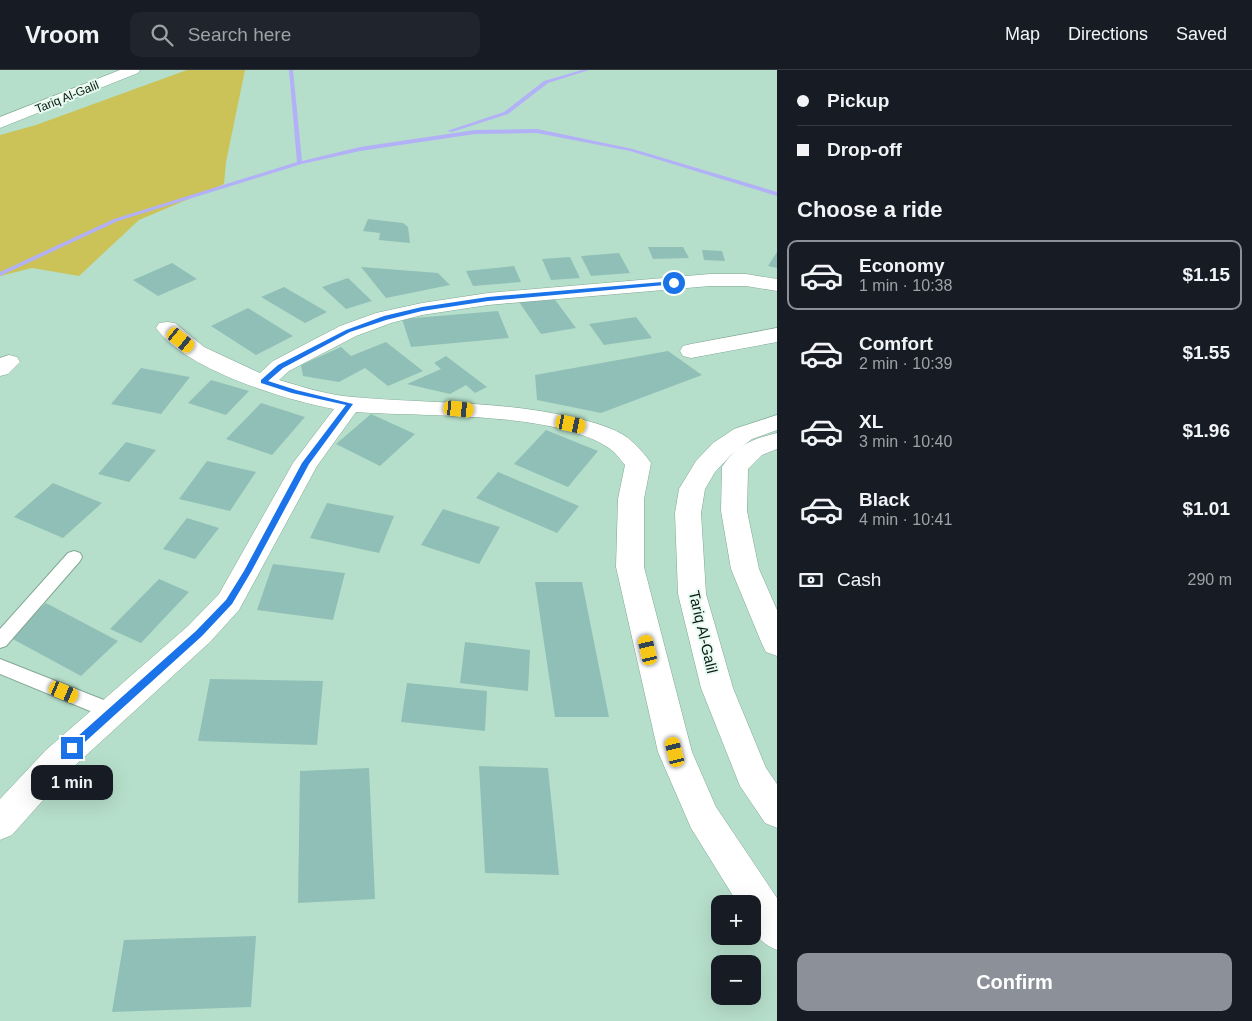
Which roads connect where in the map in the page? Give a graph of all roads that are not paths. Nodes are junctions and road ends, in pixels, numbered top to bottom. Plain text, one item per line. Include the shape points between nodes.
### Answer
1 (133, 70) edge
2 (0, 123) edge
3 (777, 284) edge
4 (167, 328) dead end
5 (777, 335) edge
6 (691, 351) dead end
7 (264, 381) junction
8 (350, 404) junction
9 (777, 422) edge
10 (777, 441) edge
11 (74, 557) dead end
12 (0, 641) edge
13 (777, 644) edge
14 (0, 666) edge
15 (112, 712) junction
16 (777, 812) edge
17 (0, 824) edge
18 (777, 931) edge

1 - 2 street, Tariq Al-Galil
3 - 7 street via 710,280 488,299 422,309 348,331 281,366
4 - 7 street via 195,351
5 - 6 street
7 - 8 street via 294,392
8 - 15 street via 306,463 229,602 199,634
8 - 18 street via 459,409 561,421 616,441 632,453 638,464 631,499 630,567 675,752 703,817
9 - 16 street, Tariq Al-Galil via 743,434 722,449 692,488 688,512 692,594 717,688 752,776
10 - 13 street via 753,449 735,467 734,511 746,568
11 - 12 lane
14 - 15 lane
15 - 17 street via 58,760

